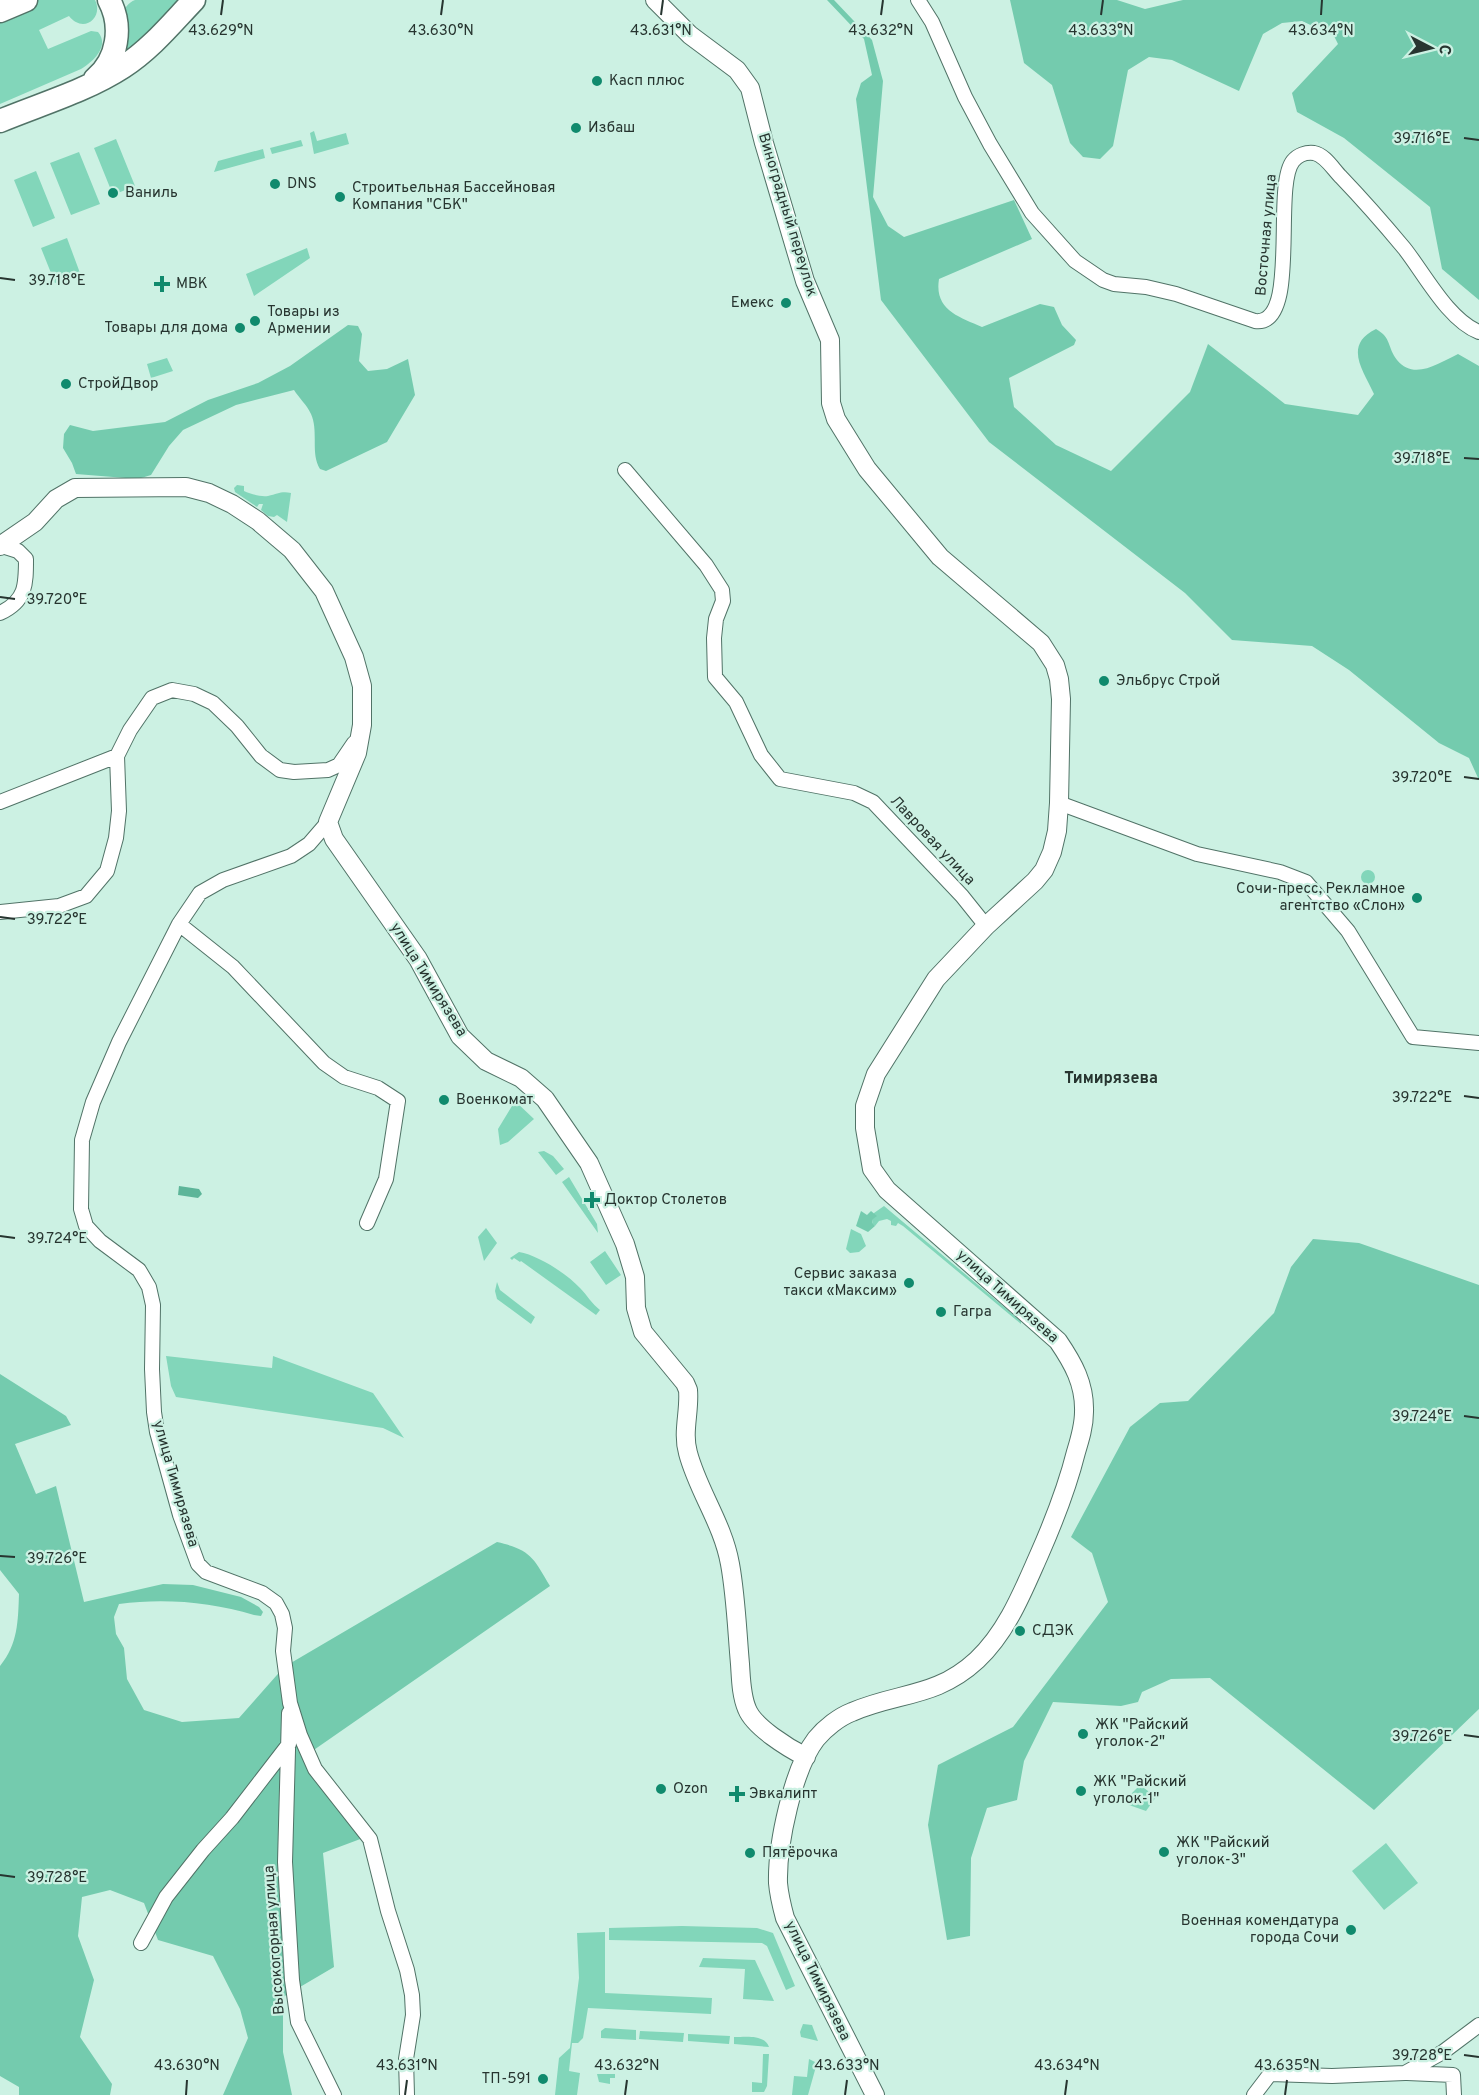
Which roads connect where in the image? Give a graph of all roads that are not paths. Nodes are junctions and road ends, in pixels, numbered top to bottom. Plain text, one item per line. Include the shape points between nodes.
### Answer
1 (26, 0) edge
2 (109, 0) edge
3 (194, 0) edge
4 (656, 0) edge
5 (918, 0) edge
6 (0, 11) edge
7 (78, 90) junction
8 (0, 121) edge
9 (1479, 332) edge
10 (625, 470) dead end
11 (1, 546) edge
12 (0, 613) edge
13 (362, 725) junction
14 (117, 756) junction
15 (0, 802) edge
16 (1059, 803) junction
17 (328, 822) junction
18 (0, 912) edge
19 (179, 924) junction
20 (986, 926) junction
21 (1479, 1043) edge
22 (367, 1222) dead end
23 (290, 1702) junction
24 (289, 1744) junction
25 (806, 1757) junction
26 (141, 1943) dead end
27 (1479, 2025) edge
28 (1405, 2073) junction
29 (334, 2095) edge
30 (407, 2095) edge
31 (875, 2095) edge
32 (1254, 2095) edge
33 (1454, 2095) edge

1 - 6 main road
2 - 7 main road via 117,30 112,55 99,76
3 - 7 main road via 133,60
4 - 16 street, Виноградный переулок via 690,34 737,70 750,88 805,281 830,340 831,403 836,419 867,469 940,557 1041,644 1055,665 1061,699
5 - 9 street, Восточная улица via 932,22 965,97 1032,213 1075,261 1103,280 1176,294 1255,321 1269,318 1282,282 1283,203 1289,170 1299,155 1314,153 1362,199 1465,325
7 - 8 main road
10 - 20 street, Лавровая улица via 706,565 722,590 714,638 715,677 736,702 760,755 780,779 854,792 873,802
11 - 12 street via 18,551 26,559 26,582 20,598
11 - 13 street, улица Тимирязева via 35,522 56,499 75,488 186,487 232,504 296,554 324,591 354,657 362,686
13 - 14 street, улица Тимирязева via 352,749 339,765 313,772 280,770 261,756 213,703 172,690 152,698
13 - 17 street, улица Тимирязева via 357,753
14 - 15 street
14 - 18 street via 119,811 107,871 86,896 59,906
16 - 20 street, улица Тимирязева via 1057,831 1044,870
16 - 21 street via 1197,854 1280,872 1306,882 1348,931 1413,1037
17 - 19 street, улица Тимирязева via 309,844 291,856 223,880 200,893
17 - 25 street, улица Тимирязева via 334,840 418,958 460,1036 486,1061 521,1078 545,1099 590,1163 635,1277 636,1308 643,1332 688,1390 687,1450 723,1536 729,1561 747,1709 768,1733
19 - 22 street via 233,967 324,1063 344,1077 378,1088 398,1101 386,1179
19 - 23 street, улица Тимирязева via 93,1102 82,1140 81,1209 86,1226 99,1241 139,1270 149,1287 153,1305 154,1412 180,1515 198,1564 206,1572 262,1593 276,1603 285,1628 283,1651
20 - 25 street, улица Тимирязева via 936,979 876,1074 865,1106 867,1148 872,1169 887,1190 1058,1341 1075,1367 1082,1388 1082,1432 1060,1507 1022,1596 978,1659 939,1686 852,1712 834,1722
23 - 24 street, Высокогорная улица
23 - 30 street, улица Тимирязева via 315,1769 370,1839 412,1995
24 - 26 street via 166,1897
24 - 29 street, Высокогорная улица via 285,1863 292,1980 298,2022
25 - 31 street, улица Тимирязева via 794,1784 783,1838 778,1884 782,1904 785,1918
27 - 28 street via 1443,2052
28 - 32 street via 1270,2074
28 - 33 street via 1453,2075

